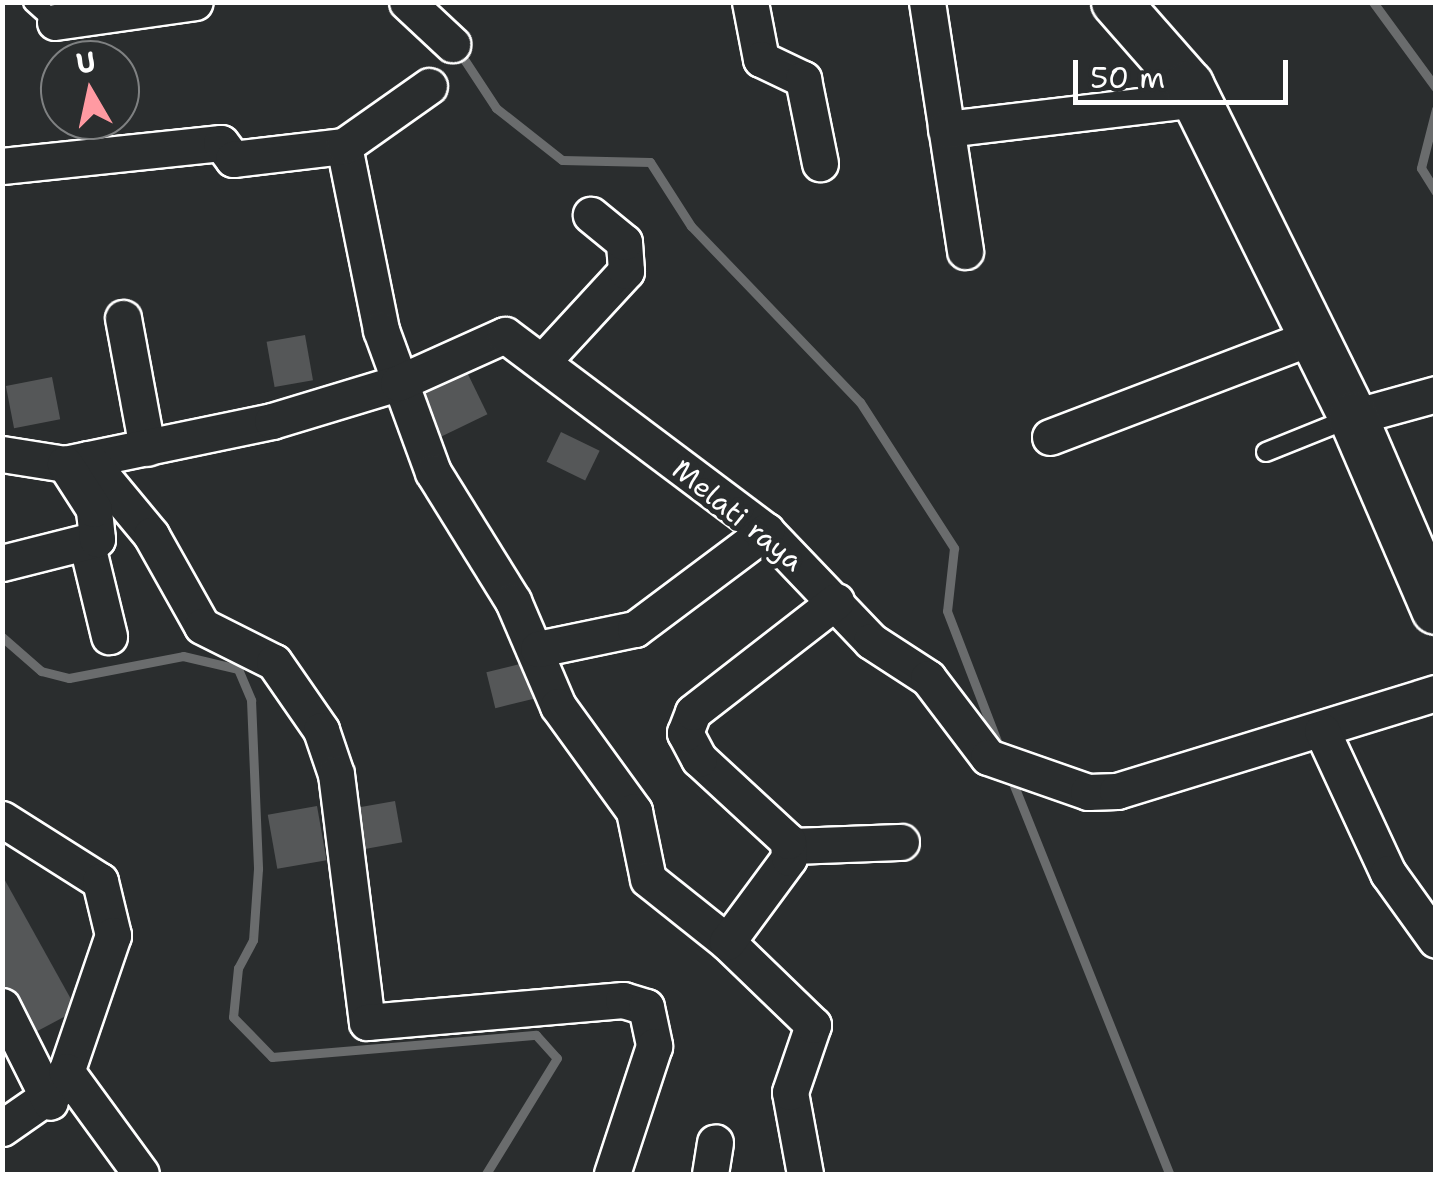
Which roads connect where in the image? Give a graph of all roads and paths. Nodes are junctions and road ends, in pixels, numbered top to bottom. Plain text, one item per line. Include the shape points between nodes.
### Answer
1 (195, 2) edge
2 (407, 2) edge
3 (750, 2) edge
4 (927, 2) edge
5 (1116, 2) edge
6 (133, 7) edge
7 (44, 12) edge
8 (452, 44) dead end
9 (429, 86) dead end
10 (1196, 99) junction
11 (946, 130) junction
12 (344, 146) junction
13 (820, 163) dead end
14 (2, 166) edge
15 (591, 215) dead end
16 (965, 251) dead end
17 (123, 318) dead end
18 (1306, 339) junction
19 (542, 362) junction
20 (398, 383) junction
21 (1436, 394) edge
22 (1353, 418) junction
23 (1050, 436) dead end
24 (147, 448) junction
25 (1266, 452) dead end
26 (2, 454) edge
27 (76, 462) junction
28 (766, 530) junction
29 (87, 545) junction
30 (2, 563) edge
31 (836, 601) junction
32 (1436, 610) edge
33 (109, 636) dead end
34 (546, 649) junction
35 (1436, 693) edge
36 (1322, 730) junction
37 (2, 819) edge
38 (901, 842) dead end
39 (790, 846) junction
40 (1436, 940) edge
41 (727, 942) junction
42 (2, 1006) edge
43 (58, 1087) junction
44 (2, 1128) edge
45 (140, 1174) edge
46 (612, 1174) edge
47 (805, 1174) edge

1 - 6 street
2 - 8 street
3 - 13 street via 761,58 803,79
4 - 11 street
5 - 10 street
6 - 7 street
9 - 12 street
10 - 11 street
10 - 18 street
11 - 16 street
12 - 14 street via 233,160 221,143
12 - 20 street
15 - 19 street via 624,242 626,271
17 - 24 street
18 - 22 street
18 - 23 street
19 - 20 street, Melati raya via 513,338 495,336
19 - 28 street, Melati raya
20 - 24 street, Melati raya
20 - 34 street via 451,509
21 - 22 street
22 - 25 lane
22 - 32 street
24 - 27 street, Melati raya
26 - 27 street, Melati raya
27 - 29 street via 98,536
27 - 46 street via 151,535 202,626 274,662 321,730 341,802 368,1022 623,1000 649,1012 654,1046
28 - 31 street, Melati raya
28 - 34 street via 635,629
29 - 30 street
29 - 33 street
31 - 36 street, Melati raya via 872,641 928,678 1002,761 1088,792 1117,791
31 - 39 street via 687,722 699,758
34 - 41 street via 558,706 634,811 648,879
35 - 36 street, Melati raya
36 - 40 street via 1388,873
37 - 43 street via 79,862 109,905 111,961
38 - 39 street
39 - 41 street
41 - 47 street via 813,1025 790,1092
42 - 43 street
43 - 44 street
43 - 45 street

